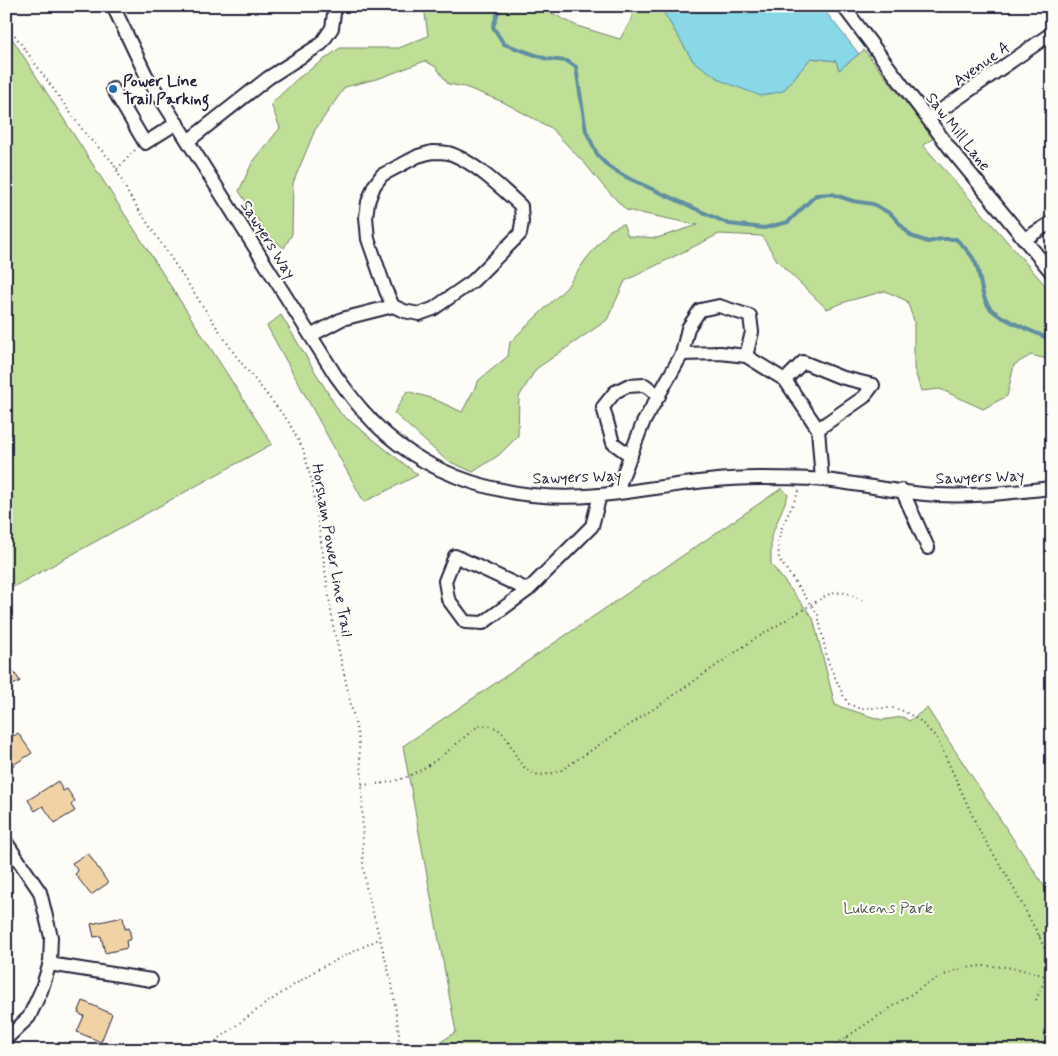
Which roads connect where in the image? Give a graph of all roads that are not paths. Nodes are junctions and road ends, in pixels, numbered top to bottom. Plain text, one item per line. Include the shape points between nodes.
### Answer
1 (113, 6) edge
2 (335, 6) edge
3 (842, 6) edge
4 (1052, 34) edge
5 (113, 89) dead end
6 (928, 119) junction
7 (177, 123) junction
8 (188, 141) junction
9 (1052, 222) edge
10 (1026, 239) junction
11 (1052, 273) edge
12 (393, 306) junction
13 (312, 335) junction
14 (682, 354) junction
15 (746, 356) junction
16 (785, 380) junction
17 (660, 396) junction
18 (818, 429) junction
19 (631, 456) junction
20 (822, 480) junction
21 (1052, 488) edge
22 (902, 490) junction
23 (616, 493) junction
24 (600, 495) junction
25 (928, 548) dead end
26 (528, 590) junction
27 (6, 842) edge
28 (49, 964) junction
29 (151, 980) dead end
30 (6, 1039) edge

1 - 7 street, Sawyers Way via 146,75
2 - 8 street via 332,28 321,44 268,78
3 - 6 street, Saw Mill Lane
4 - 6 street, Avenue A
5 - 7 street via 145,143
6 - 10 street, Saw Mill Lane
7 - 8 street, Sawyers Way
8 - 13 street, Sawyers Way
9 - 10 street
10 - 11 street, Saw Mill Lane
12 - 12 street via 419,314 433,309 473,281 520,234 521,206 462,158 432,152 418,156 382,174 374,186 366,217 368,239
12 - 13 street via 342,319
13 - 24 street, Sawyers Way via 336,376 364,413 420,460 466,481 515,494
14 - 15 street
14 - 15 street via 688,328 700,310 719,306 750,316 752,332
14 - 17 street
15 - 16 street
16 - 18 street
16 - 18 street via 803,362 840,378 873,385 864,397
17 - 19 street via 643,423
17 - 19 street via 645,386 628,386 615,392 603,407 613,443
18 - 20 street
19 - 23 street
20 - 22 street, Sawyers Way
20 - 23 street, Sawyers Way via 744,477
21 - 22 street, Sawyers Way via 1000,494 937,495
22 - 25 street
23 - 24 street, Sawyers Way
24 - 26 street via 592,526
26 - 26 street via 483,623 466,622 448,599 445,581 455,556
27 - 28 street via 40,892 51,937
28 - 29 street
28 - 30 street via 29,1017

